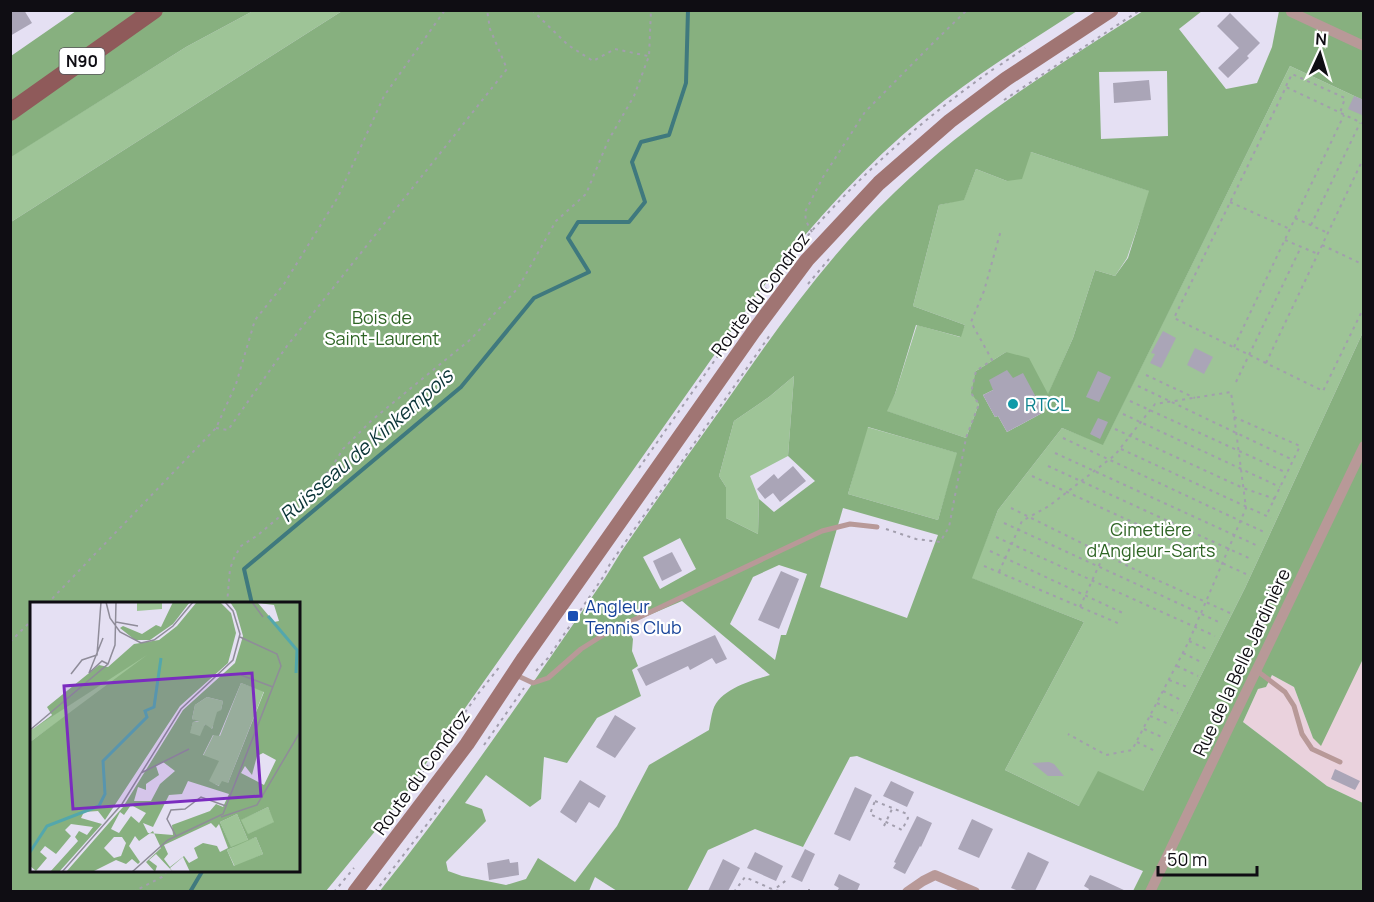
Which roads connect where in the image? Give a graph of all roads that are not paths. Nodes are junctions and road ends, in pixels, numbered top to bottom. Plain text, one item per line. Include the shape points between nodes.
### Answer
1 (154, 10) edge
2 (1111, 10) edge
3 (1291, 12) edge
4 (1364, 46) edge
5 (10, 112) edge
6 (1364, 447) edge
7 (877, 526) road end
8 (1256, 670) junction
9 (515, 674) junction
10 (1340, 762) dead end
11 (355, 891) edge
12 (907, 891) edge
13 (975, 891) edge
14 (1150, 891) edge

1 - 5 main road, N90
2 - 9 main road, Route du Condroz via 950,121 879,183 823,242 754,331
3 - 4 street
6 - 8 street, Rue de la Belle Jardinière
7 - 9 lane via 850,524 831,528 744,567 608,632 548,678 533,683
8 - 10 lane via 1285,692 1312,749
8 - 14 street, Rue de la Belle Jardinière
9 - 11 main road, Route du Condroz via 422,806
12 - 13 street via 935,875

